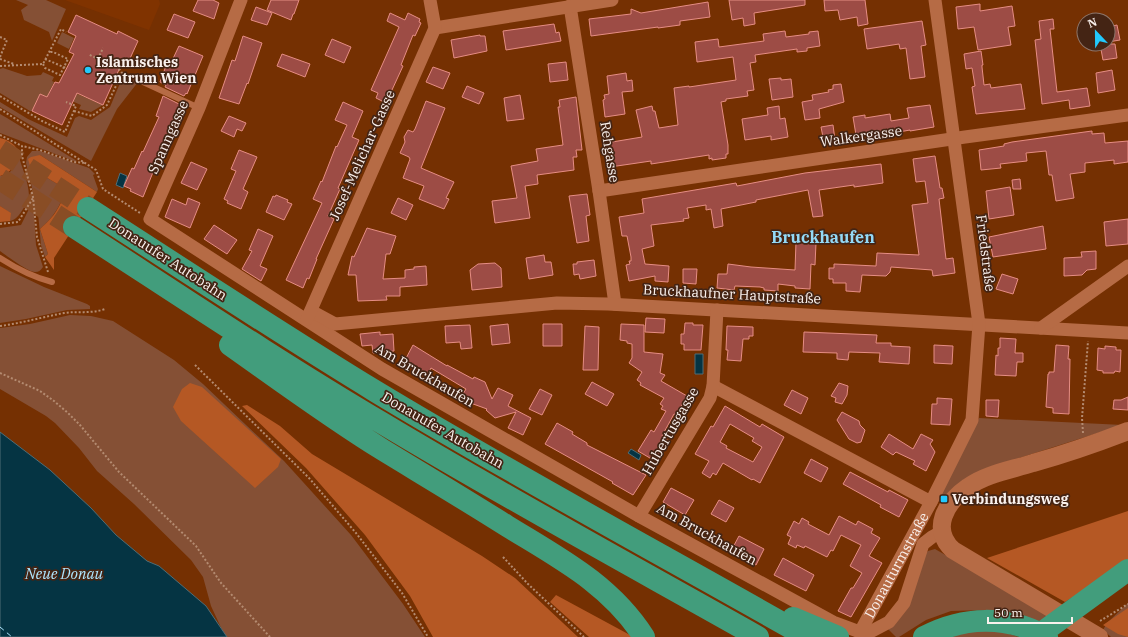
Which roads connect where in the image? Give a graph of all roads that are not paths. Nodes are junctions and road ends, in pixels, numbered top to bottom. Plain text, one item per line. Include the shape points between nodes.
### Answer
1 (241, 0) edge
2 (430, 0) edge
3 (612, 0) edge
4 (935, 0) edge
5 (570, 6) junction
6 (436, 28) junction
7 (143, 82) road end
8 (199, 108) junction
9 (1128, 115) edge
10 (954, 139) junction
11 (599, 191) junction
12 (88, 208) tunnel mouth
13 (74, 227) tunnel mouth
14 (0, 258) edge
15 (1128, 266) edge
16 (140, 270) junction
17 (52, 282) road end
18 (615, 304) junction
19 (717, 310) junction
20 (309, 316) junction
21 (979, 324) junction
22 (1041, 328) junction
23 (332, 330) junction
24 (1128, 333) edge
25 (713, 386) junction
26 (1128, 431) edge
27 (931, 502) junction
28 (639, 516) junction
29 (941, 532) junction
30 (1128, 570) edge
31 (1128, 585) edge
32 (729, 593) junction
33 (1093, 619) edge
34 (860, 632) junction
35 (933, 633) edge
36 (644, 637) edge
37 (758, 637) edge
38 (807, 637) edge
39 (838, 637) edge
40 (1036, 637) edge
41 (1046, 637) edge
42 (1059, 637) edge

1 - 8 street, Spanngasse
2 - 6 street
3 - 5 street
4 - 10 street, Friedstraße
5 - 6 street
5 - 11 street, Rehgasse
6 - 20 street, Josef-Melichar-Gasse
7 - 8 lane
8 - 20 street, Spanngasse via 150,219
9 - 10 street, Walkergasse
10 - 11 street, Walkergasse
10 - 21 street, Friedstraße
11 - 18 street, Rehgasse
12 - 32 highway, Donauufer Autobahn via 375,391
13 - 16 highway, Donauufer Autobahn
14 - 17 lane via 21,271
15 - 22 street
16 - 36 highway via 231,345 337,420 553,554 602,588 625,611
16 - 37 highway, Donauufer Autobahn via 381,423
18 - 19 street, Bruckhaufner Hauptstraße
18 - 23 street, Bruckhaufner Hauptstraße via 557,303
19 - 21 street, Bruckhaufner Hauptstraße
19 - 25 street, Hubertusgasse
20 - 23 street
21 - 22 street, Bruckhaufner Hauptstraße
21 - 27 street, Friedstraße via 972,420
22 - 24 street, Bruckhaufner Hauptstraße
23 - 28 street, Am Bruckhaufen via 382,369
25 - 27 street
25 - 28 street, Hubertusgasse via 710,398
26 - 29 street, Donauturmstraße via 987,477 967,487 945,513
27 - 34 street, Donauturmstraße
28 - 34 street, Am Bruckhaufen via 833,622
29 - 33 street via 947,545 953,550
29 - 34 street, Donauturmstraße via 923,544 904,603 896,615 880,628
30 - 33 highway
31 - 33 highway
32 - 38 highway, Donauufer Autobahn
32 - 39 highway
33 - 40 highway
33 - 42 highway
35 - 41 highway via 963,622 990,620 1019,625

